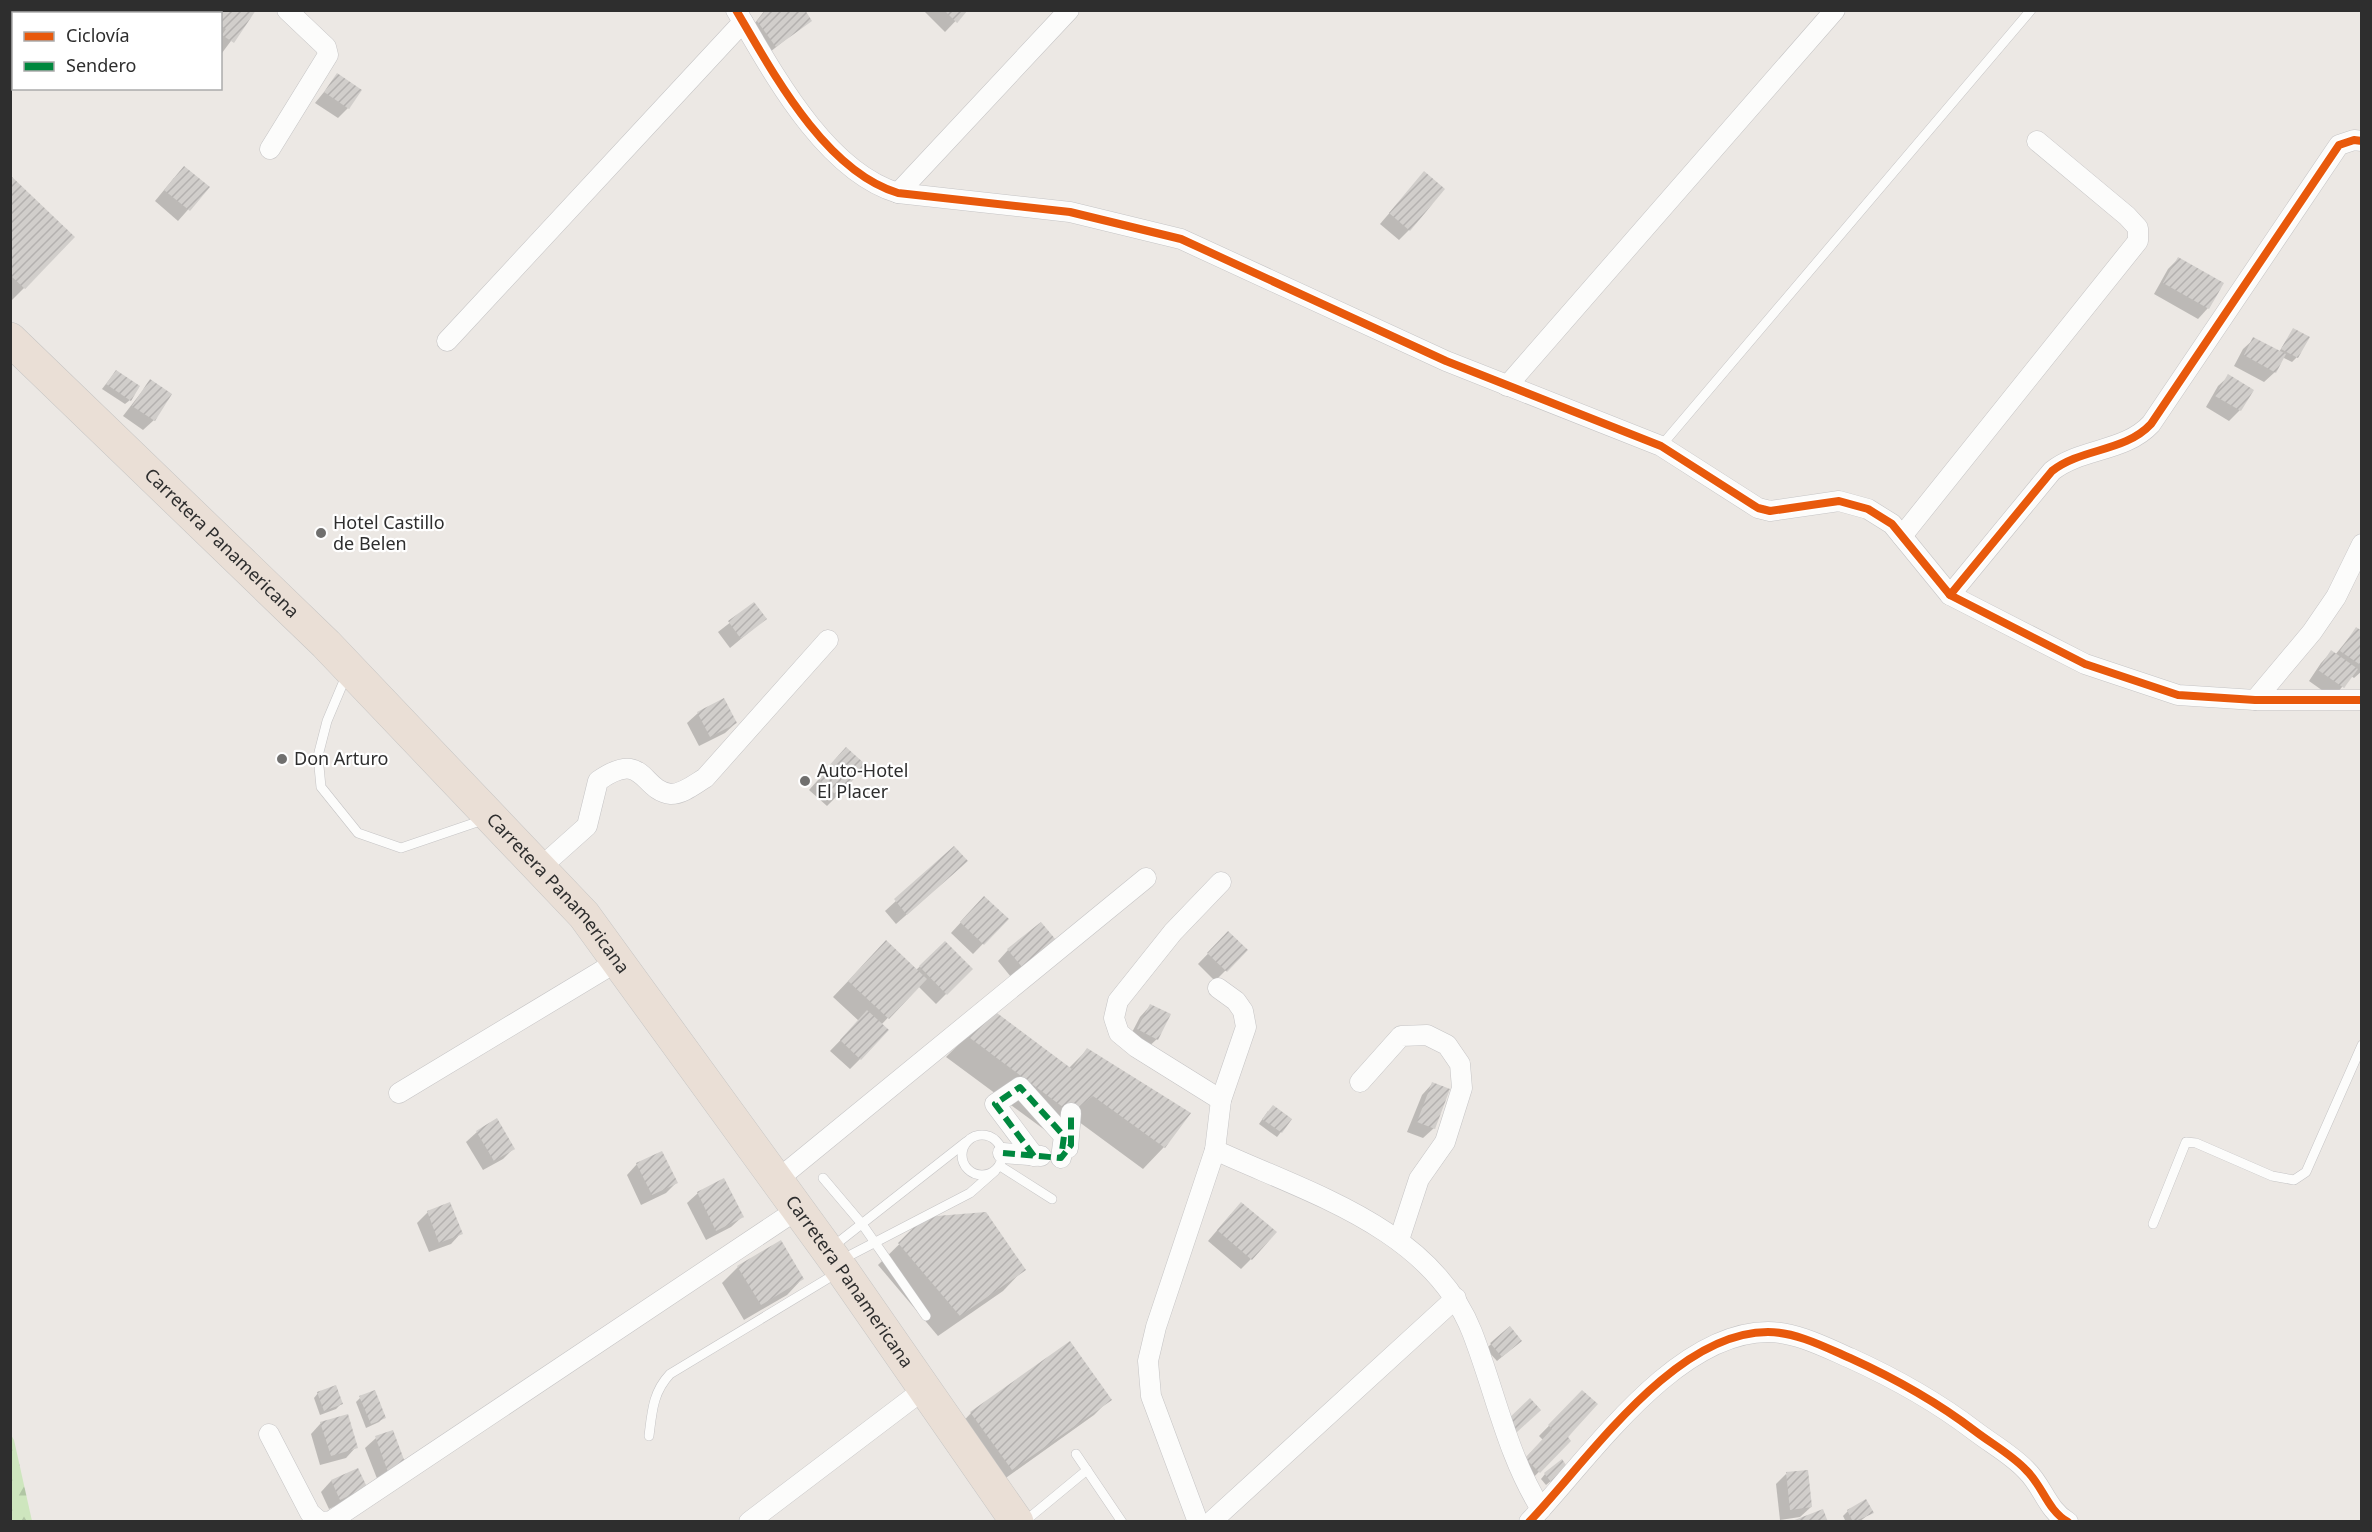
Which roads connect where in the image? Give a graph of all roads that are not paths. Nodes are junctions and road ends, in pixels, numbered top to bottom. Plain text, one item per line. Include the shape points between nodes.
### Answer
1 (287, 10) edge
2 (1069, 10) edge
3 (1835, 10) edge
4 (2031, 10) edge
5 (740, 16) edge
6 (2037, 141) dead end
7 (2361, 141) edge
8 (270, 148) dead end
9 (898, 193) junction
10 (10, 339) edge
11 (447, 341) dead end
12 (1507, 386) junction
13 (1661, 446) junction
14 (1902, 536) junction
15 (2361, 544) edge
16 (1950, 594) junction
17 (828, 639) dead end
18 (349, 668) junction
19 (2255, 700) junction
20 (2361, 700) edge
21 (492, 817) junction
22 (540, 868) junction
23 (1146, 878) dead end
24 (1221, 882) dead end
25 (618, 961) junction
26 (1218, 988) dead end
27 (2361, 1045) edge
28 (1360, 1082) dead end
29 (399, 1092) dead end
30 (1221, 1100) junction
31 (1071, 1113) dead end
32 (966, 1142) junction
33 (1215, 1150) junction
34 (1034, 1156) junction
35 (1061, 1158) junction
36 (999, 1164) junction
37 (824, 1178) dead end
38 (777, 1180) junction
39 (1052, 1199) dead end
40 (798, 1209) junction
41 (862, 1224) junction
42 (2153, 1224) dead end
43 (1399, 1240) junction
44 (875, 1243) junction
45 (835, 1261) junction
46 (1456, 1298) junction
47 (926, 1316) dead end
48 (923, 1390) junction
49 (269, 1434) dead end
50 (649, 1436) dead end
51 (1076, 1454) dead end
52 (1087, 1470) junction
53 (1535, 1515) edge
54 (2062, 1519) edge
55 (321, 1521) edge
56 (748, 1521) edge
57 (1017, 1521) edge
58 (1024, 1521) edge
59 (1122, 1521) edge
60 (1198, 1521) edge
61 (1211, 1521) edge

1 - 8 street via 326,47 327,55
2 - 9 street
3 - 12 street
4 - 13 lane
5 - 9 street via 767,63 812,126 842,159 882,189
5 - 11 street
6 - 14 street via 2127,216 2138,228 2138,241
7 - 16 street via 2339,145 2151,424 2130,440 2064,461 2052,471
9 - 12 street via 1070,212 1181,239
10 - 18 highway, Carretera Panamericana
12 - 13 street
13 - 14 street via 1758,508 1770,511 1839,501 1868,509 1892,524
14 - 16 street
15 - 19 street via 2336,597
16 - 19 street via 2085,664 2178,695
17 - 22 street via 705,778 671,794 660,790 639,771 624,768 610,773 598,781 586,826
18 - 21 highway, Carretera Panamericana
18 - 21 lane via 327,721 318,756 321,787 358,832 401,848
19 - 20 street
21 - 22 highway, Carretera Panamericana
22 - 25 highway, Carretera Panamericana via 584,915
23 - 38 street
24 - 30 street via 1173,932 1118,1001 1114,1018 1119,1033 1136,1047
25 - 29 street
25 - 38 highway, Carretera Panamericana
26 - 30 street via 1240,1006 1246,1028
27 - 42 lane via 2306,1172 2294,1180 2272,1176 2186,1142
28 - 43 street via 1401,1036 1427,1035 1447,1045 1460,1064 1462,1088 1445,1142 1419,1179
30 - 33 street
31 - 35 street via 1071,1145
32 - 36 lane via 978,1136 997,1141
32 - 36 lane via 962,1155 965,1167 983,1176
32 - 41 lane
33 - 43 street via 1370,1221
33 - 60 street via 1155,1327 1148,1361 1151,1396
34 - 35 street
34 - 35 street via 995,1104 1020,1086 1064,1136
34 - 36 street
36 - 39 lane
36 - 44 lane via 970,1193
37 - 41 lane
38 - 40 highway, Carretera Panamericana
40 - 45 highway, Carretera Panamericana
40 - 55 street via 331,1521
41 - 44 lane
41 - 45 lane
43 - 46 street
44 - 45 lane
44 - 47 lane
45 - 48 highway, Carretera Panamericana
45 - 50 lane via 670,1374 659,1386 653,1402
46 - 53 street via 1472,1330
46 - 61 street
48 - 56 street
48 - 57 highway, Carretera Panamericana
49 - 55 street via 310,1513
51 - 52 lane
52 - 58 lane
52 - 59 lane
53 - 54 street via 1637,1401 1705,1347 1738,1335 1770,1332 1813,1342 1901,1383 2027,1470

